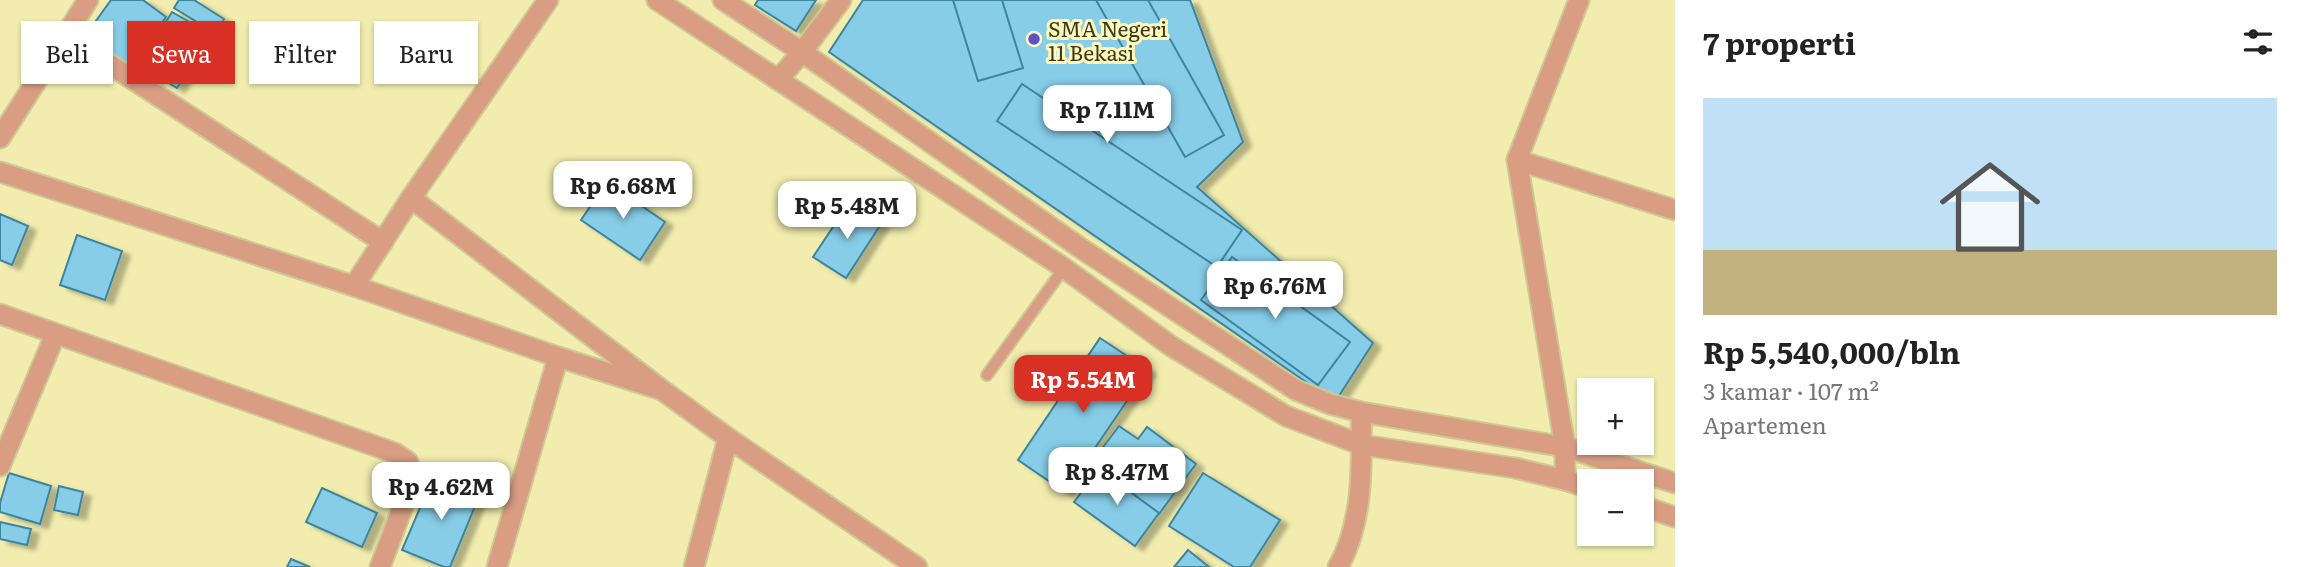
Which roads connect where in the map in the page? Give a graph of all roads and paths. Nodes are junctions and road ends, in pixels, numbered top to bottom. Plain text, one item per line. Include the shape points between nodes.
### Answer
1 (88, 0) edge
2 (548, 0) edge
3 (657, 0) edge
4 (723, 0) edge
5 (841, 0) edge
6 (1579, 0) edge
7 (75, 21) edge
8 (802, 52) junction
9 (113, 67) edge
10 (778, 80) junction
11 (35, 84) edge
12 (0, 138) edge
13 (1517, 160) junction
14 (0, 172) edge
15 (411, 198) junction
16 (1675, 210) edge
17 (383, 242) junction
18 (1079, 247) junction
19 (1064, 268) junction
20 (354, 286) junction
21 (0, 314) edge
22 (55, 335) junction
23 (558, 357) junction
24 (987, 375) dead end
25 (662, 390) junction
26 (1361, 412) junction
27 (728, 438) junction
28 (1362, 445) junction
29 (1565, 447) junction
30 (0, 466) edge
31 (1565, 480) junction
32 (1675, 483) edge
33 (1577, 484) edge
34 (1654, 510) edge
35 (1675, 517) edge
36 (380, 567) edge
37 (497, 567) edge
38 (694, 567) edge
39 (917, 567) edge
40 (1338, 567) edge

1 - 7 street
2 - 15 street
3 - 10 street
4 - 8 street
5 - 8 street
6 - 13 street
8 - 10 street
8 - 18 street
9 - 17 street
10 - 19 street
11 - 12 street
13 - 16 street
13 - 29 street
14 - 20 street
15 - 17 street
15 - 25 street
17 - 20 street
18 - 19 street
18 - 26 street via 1296,390
19 - 24 lane
19 - 28 street via 1171,346 1286,416
20 - 23 street
21 - 22 street
22 - 30 street
22 - 36 street via 374,444 408,462 413,480
23 - 25 street
23 - 37 street
25 - 27 street
26 - 28 street
26 - 29 street
27 - 38 street
27 - 39 street
28 - 31 street
28 - 40 street via 1356,514 1347,552
29 - 31 street
29 - 32 street
31 - 33 street
34 - 35 street

